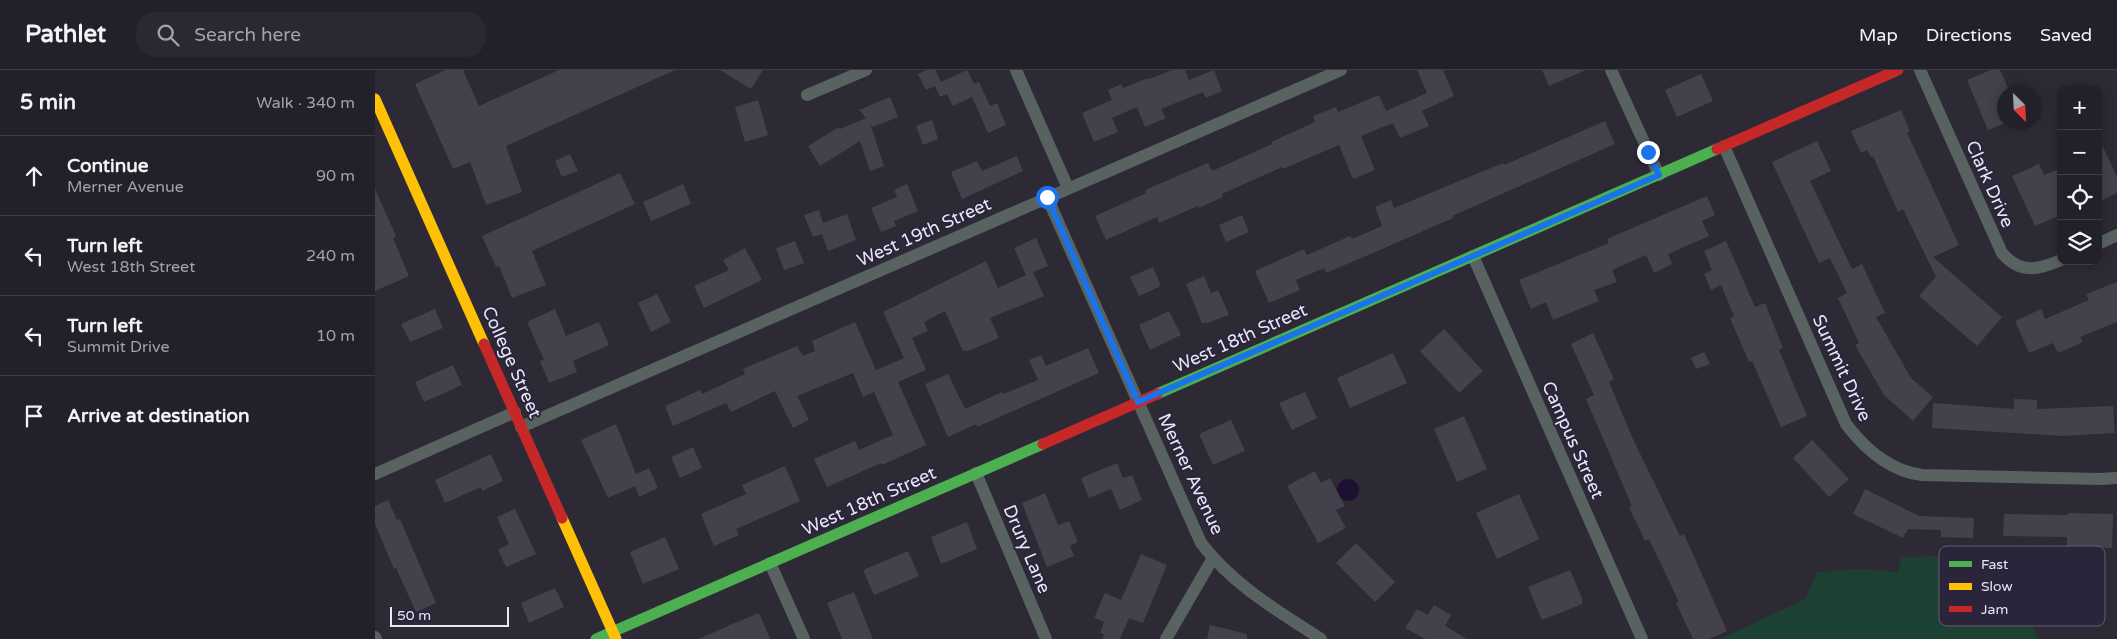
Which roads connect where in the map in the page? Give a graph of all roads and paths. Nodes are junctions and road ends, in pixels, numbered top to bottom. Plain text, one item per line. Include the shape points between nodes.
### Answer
1 (866, 70) edge
2 (1016, 70) edge
3 (1341, 70) edge
4 (1611, 70) edge
5 (1898, 70) edge
6 (1920, 70) edge
7 (807, 95) dead end
8 (375, 99) edge
9 (1724, 146) junction
10 (1659, 175) junction
11 (1068, 188) junction
12 (1047, 197) junction
13 (2117, 235) edge
14 (2102, 242) edge
15 (1473, 256) junction
16 (2057, 262) edge
17 (1138, 402) junction
18 (515, 412) junction
19 (521, 427) junction
20 (976, 473) junction
21 (375, 474) edge
22 (2117, 478) edge
23 (1213, 558) junction
24 (770, 563) junction
25 (615, 635) edge
26 (596, 639) edge
27 (804, 639) edge
28 (1046, 639) edge
29 (1166, 639) edge
30 (1321, 639) edge
31 (1642, 639) edge

1 - 7 street
2 - 11 street
3 - 11 street, West 19th Street
4 - 10 street
5 - 9 main road, West 18th Street
6 - 16 street, Clark Drive via 2002,253 2014,265 2026,268 2037,269
8 - 18 main road, College Street
9 - 10 main road, West 18th Street
9 - 22 street, Summit Drive via 1846,424 1871,452 1912,474
10 - 15 main road, West 18th Street
11 - 12 street, West 19th Street
12 - 17 street, Merner Avenue
12 - 19 street, West 19th Street
13 - 14 street
15 - 17 main road, West 18th Street
15 - 31 street, Campus Street
17 - 20 main road, West 18th Street
17 - 23 street, Merner Avenue via 1201,543
18 - 19 main road, College Street
18 - 21 street
19 - 25 main road, College Street
20 - 24 main road, West 18th Street
20 - 28 street, Drury Lane
23 - 29 street
23 - 30 street, Merner Avenue via 1254,595
24 - 25 main road, West 18th Street
24 - 27 street
25 - 26 main road, West 18th Street

